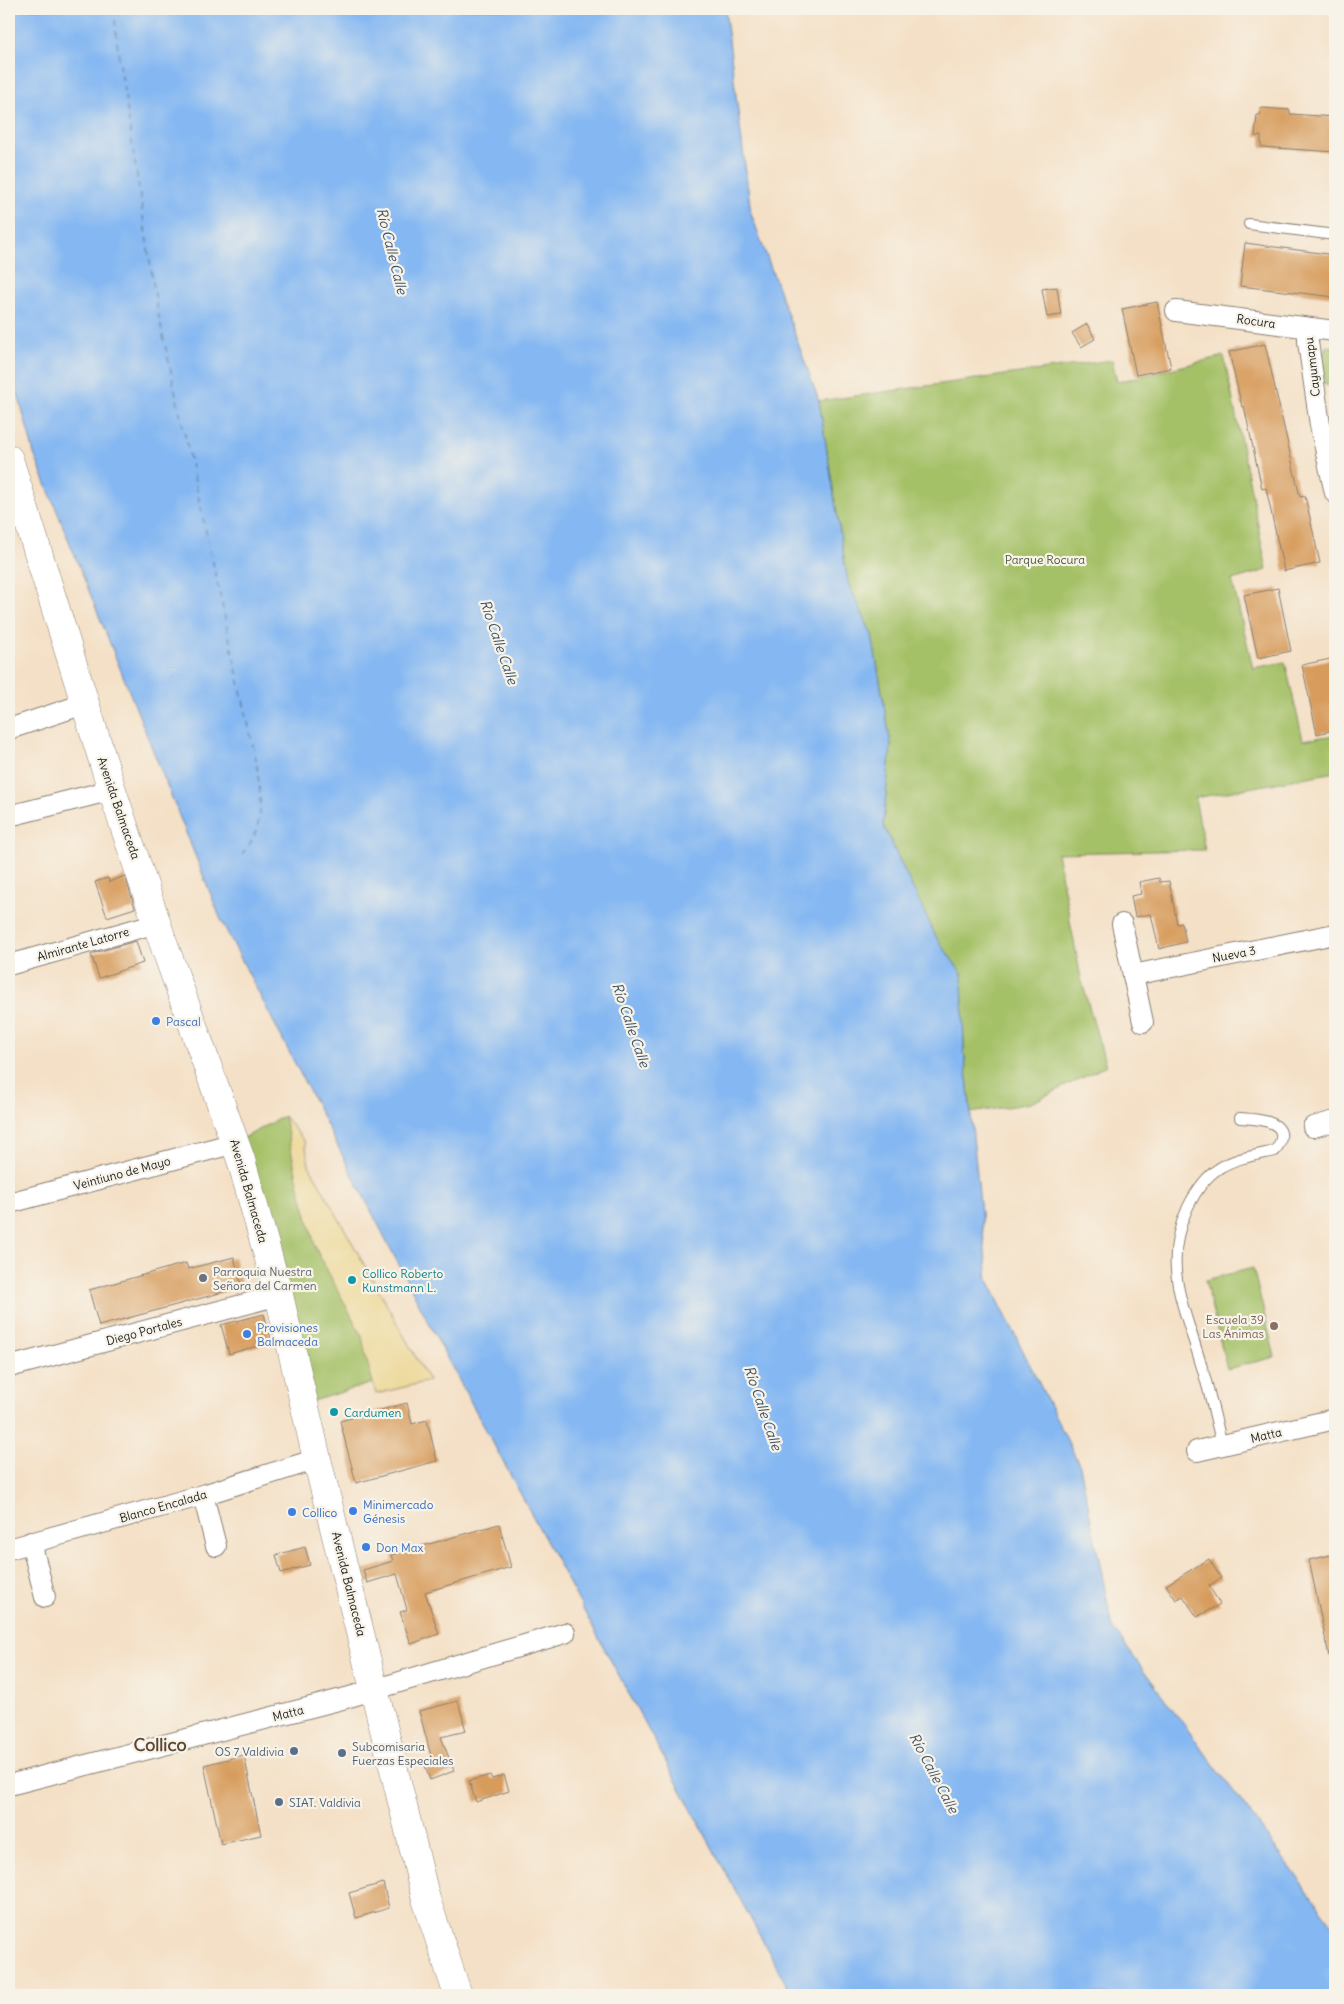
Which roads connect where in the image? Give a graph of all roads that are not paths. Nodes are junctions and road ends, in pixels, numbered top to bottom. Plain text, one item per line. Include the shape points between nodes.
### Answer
1 (1249, 224) dead end
2 (1335, 234) edge
3 (1176, 311) dead end
4 (1308, 329) junction
5 (1335, 331) edge
6 (9, 459) edge
7 (1335, 493) edge
8 (84, 704) junction
9 (9, 729) edge
10 (112, 790) junction
11 (9, 816) edge
12 (157, 922) junction
13 (1122, 924) dead end
14 (1335, 934) edge
15 (9, 965) edge
16 (1134, 975) junction
17 (1143, 1022) dead end
18 (1240, 1118) dead end
19 (1335, 1121) edge
20 (1313, 1127) dead end
21 (235, 1143) junction
22 (9, 1204) edge
23 (279, 1295) junction
24 (9, 1367) edge
25 (1335, 1419) edge
26 (1222, 1445) junction
27 (1197, 1451) dead end
28 (317, 1459) junction
29 (203, 1495) junction
30 (31, 1542) junction
31 (216, 1546) dead end
32 (9, 1549) edge
33 (45, 1597) dead end
34 (566, 1632) dead end
35 (375, 1690) junction
36 (9, 1785) edge
37 (458, 1995) edge

1 - 2 lane
3 - 4 street, Rocura
4 - 5 street, Rocura
4 - 7 street, Cayumapu via 1320,425
6 - 8 main road, Avenida Balmaceda
8 - 9 street
8 - 10 main road, Avenida Balmaceda
10 - 11 street
10 - 12 main road, Avenida Balmaceda
12 - 15 street, Almirante Latorre
12 - 21 main road, Avenida Balmaceda
13 - 16 street
14 - 16 street, Nueva 3
16 - 17 street
18 - 26 lane via 1276,1125 1281,1135 1279,1146 1276,1151 1230,1162 1204,1180 1184,1216 1174,1265 1178,1293 1206,1379
19 - 20 street
21 - 22 street, Veintiuno de Mayo
21 - 23 main road, Avenida Balmaceda
23 - 24 street, Diego Portales
23 - 28 main road, Avenida Balmaceda
25 - 26 street, Matta
26 - 27 street, Matta
28 - 29 street, Blanco Encalada
28 - 35 main road, Avenida Balmaceda
29 - 30 street, Blanco Encalada
29 - 31 street
30 - 32 street, Blanco Encalada
30 - 33 street
34 - 35 street, Matta
35 - 36 street, Matta
35 - 37 main road, Avenida Balmaceda via 426,1899

